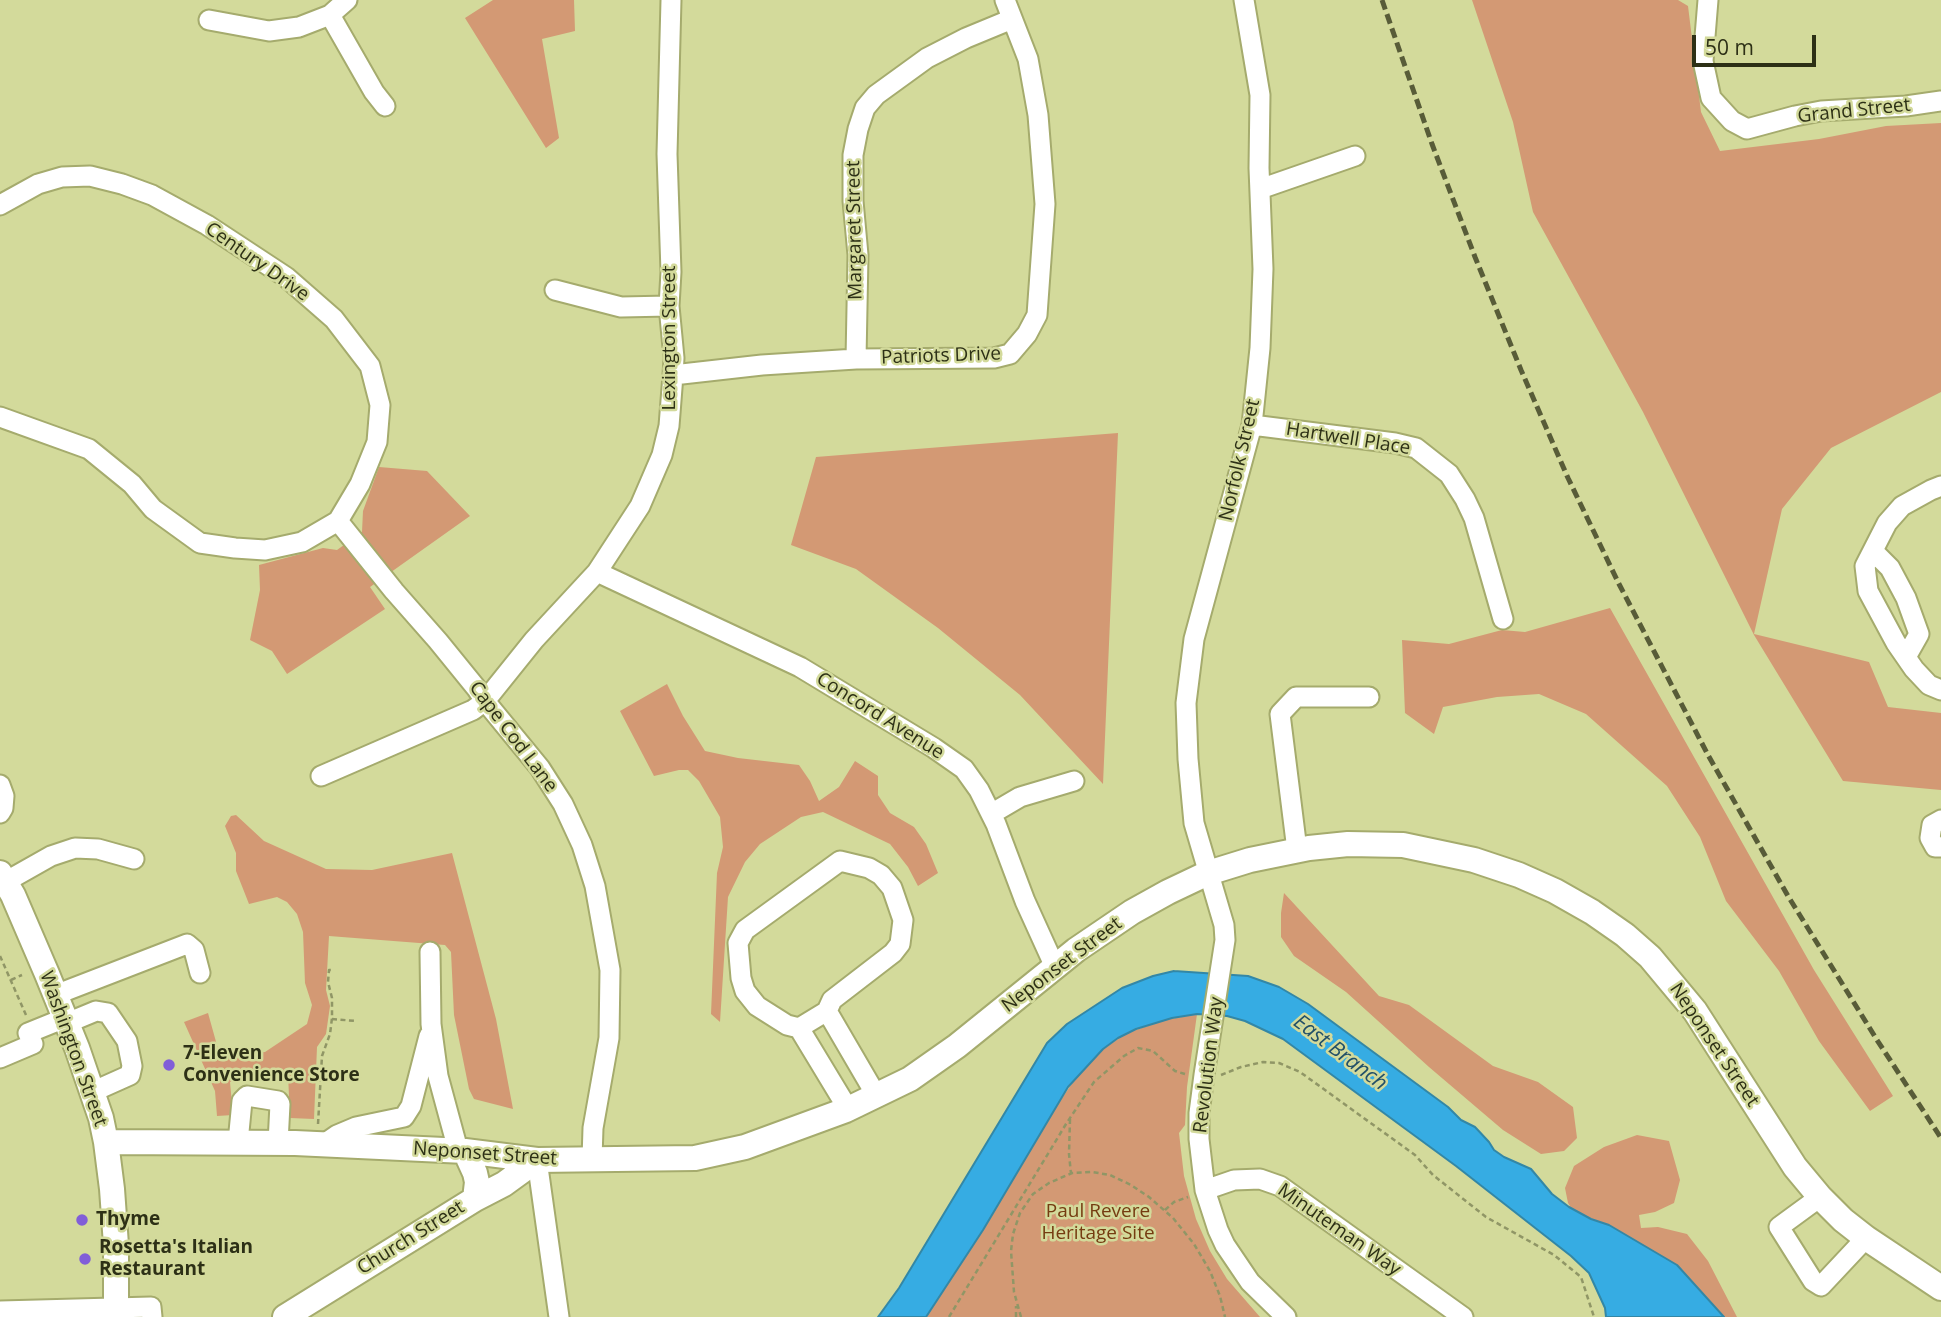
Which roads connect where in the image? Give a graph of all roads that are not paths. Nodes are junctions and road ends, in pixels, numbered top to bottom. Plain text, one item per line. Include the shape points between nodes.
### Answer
1 (347, 0) edge
2 (671, 0) edge
3 (1244, 0) edge
4 (1707, 0) edge
5 (1009, 9) edge
6 (330, 15) junction
7 (209, 20) dead end
8 (1941, 101) edge
9 (385, 106) dead end
10 (1355, 156) dead end
11 (1260, 189) junction
12 (0, 205) edge
13 (555, 290) dead end
14 (669, 306) junction
15 (856, 359) junction
16 (673, 375) junction
17 (0, 417) edge
18 (1252, 425) junction
19 (1941, 486) edge
20 (338, 521) junction
21 (1873, 551) junction
22 (597, 572) junction
23 (1503, 619) dead end
24 (1906, 657) junction
25 (1941, 690) edge
26 (1369, 697) dead end
27 (485, 701) junction
28 (321, 776) dead end
29 (1074, 782) dead end
30 (0, 786) edge
31 (0, 813) edge
32 (991, 814) junction
33 (1941, 820) edge
34 (1941, 847) edge
35 (1297, 850) junction
36 (134, 859) dead end
37 (1208, 873) junction
38 (3, 878) edge
39 (430, 952) dead end
40 (1055, 967) junction
41 (200, 973) dead end
42 (55, 995) junction
43 (827, 1011) junction
44 (66, 1021) junction
45 (431, 1024) junction
46 (799, 1028) junction
47 (0, 1058) edge
48 (92, 1091) junction
49 (876, 1095) junction
50 (848, 1109) junction
51 (321, 1138) junction
52 (106, 1142) junction
53 (238, 1142) junction
54 (278, 1143) junction
55 (461, 1151) junction
56 (592, 1159) junction
57 (537, 1160) junction
58 (1198, 1193) junction
59 (1820, 1198) junction
60 (475, 1199) junction
61 (1866, 1238) junction
62 (1941, 1288) edge
63 (0, 1311) edge
64 (117, 1312) edge
65 (152, 1317) edge
66 (285, 1317) edge
67 (559, 1317) edge
68 (1286, 1317) edge
69 (1463, 1317) edge

1 - 6 street
2 - 14 street, Lexington Street
3 - 11 street, Norfolk Street via 1260,95
4 - 8 street, Grand Street via 1703,61 1712,98 1732,121 1747,129 1821,111
5 - 15 street, Margaret Street via 926,58 865,108 853,155 858,255
5 - 15 street, Patriots Drive via 1028,59 1038,115 1045,204 1037,315 1010,354 994,358
6 - 7 street via 269,32
6 - 9 street
10 - 11 street
11 - 18 street, Norfolk Street via 1263,269
12 - 20 street, Century Drive via 62,177 90,176 122,184 207,225 286,277 334,319 370,366 380,405 377,442
13 - 14 street via 621,307
14 - 16 street, Lexington Street
15 - 16 street, Patriots Drive
16 - 22 street, Lexington Street via 662,455 640,506
17 - 20 street, Century Drive via 89,449 132,484 153,509 200,543 265,550 302,542
18 - 23 street, Hartwell Place via 1416,448 1449,474 1465,499
18 - 37 street, Norfolk Street via 1188,675 1186,714 1194,822
19 - 21 street via 1902,506
20 - 27 street, Cape Cod Lane
21 - 24 street via 1865,566 1868,591
21 - 24 street via 1906,598 1919,634
22 - 27 street, Lexington Street
22 - 32 street, Concord Avenue via 800,667 934,748 964,769
24 - 25 street via 1929,685
26 - 35 street via 1296,697 1280,713
27 - 28 street via 474,710
27 - 56 street, Cape Cod Lane via 563,804 595,886 610,970 609,1038
29 - 32 street via 1020,797
30 - 31 street via 4,796
32 - 40 street, Concord Avenue
33 - 34 street via 1932,825 1930,838 1935,847
35 - 37 main road, Neponset Street
35 - 59 main road, Neponset Street via 1348,844 1403,845 1519,875 1592,912 1626,935 1678,989
36 - 38 street via 75,848
37 - 40 main road, Neponset Street via 1132,912
37 - 58 street, Revolution Way via 1224,925 1199,1112
38 - 42 main road, Washington Street
39 - 45 street
40 - 49 main road, Neponset Street via 948,1052 910,1079
41 - 42 street via 194,950 187,944
42 - 44 main road, Washington Street
43 - 46 street
43 - 46 street via 832,1000 893,953 900,944 903,920 892,888 881,875 839,861 745,930 738,943 745,991 757,1006
43 - 49 street
44 - 47 street via 28,1033 33,1044
44 - 48 main road, Washington Street
44 - 48 street via 96,1011 108,1013 127,1041 130,1075
45 - 51 street via 411,1106 404,1117
45 - 55 street via 438,1076
46 - 50 street
48 - 52 main road, Washington Street
49 - 50 main road, Neponset Street
50 - 56 main road, Neponset Street via 745,1147 695,1158
51 - 54 main road, Neponset Street
51 - 55 main road, Neponset Street
52 - 53 main road, Neponset Street
52 - 64 main road, Washington Street
53 - 54 main road, Neponset Street
53 - 54 street via 242,1101 247,1096 280,1104
55 - 57 main road, Neponset Street
55 - 60 main road via 475,1172
56 - 57 main road, Neponset Street
57 - 60 main road, Church Street
57 - 67 street
58 - 68 street, Revolution Way via 1236,1263
58 - 69 street, Minuteman Way via 1234,1180 1260,1179 1280,1186
59 - 61 main road, Neponset Street
59 - 61 street via 1779,1227 1813,1281 1821,1286
60 - 66 main road, Church Street
61 - 62 main road, Neponset Street
63 - 64 street
64 - 65 street via 151,1307

